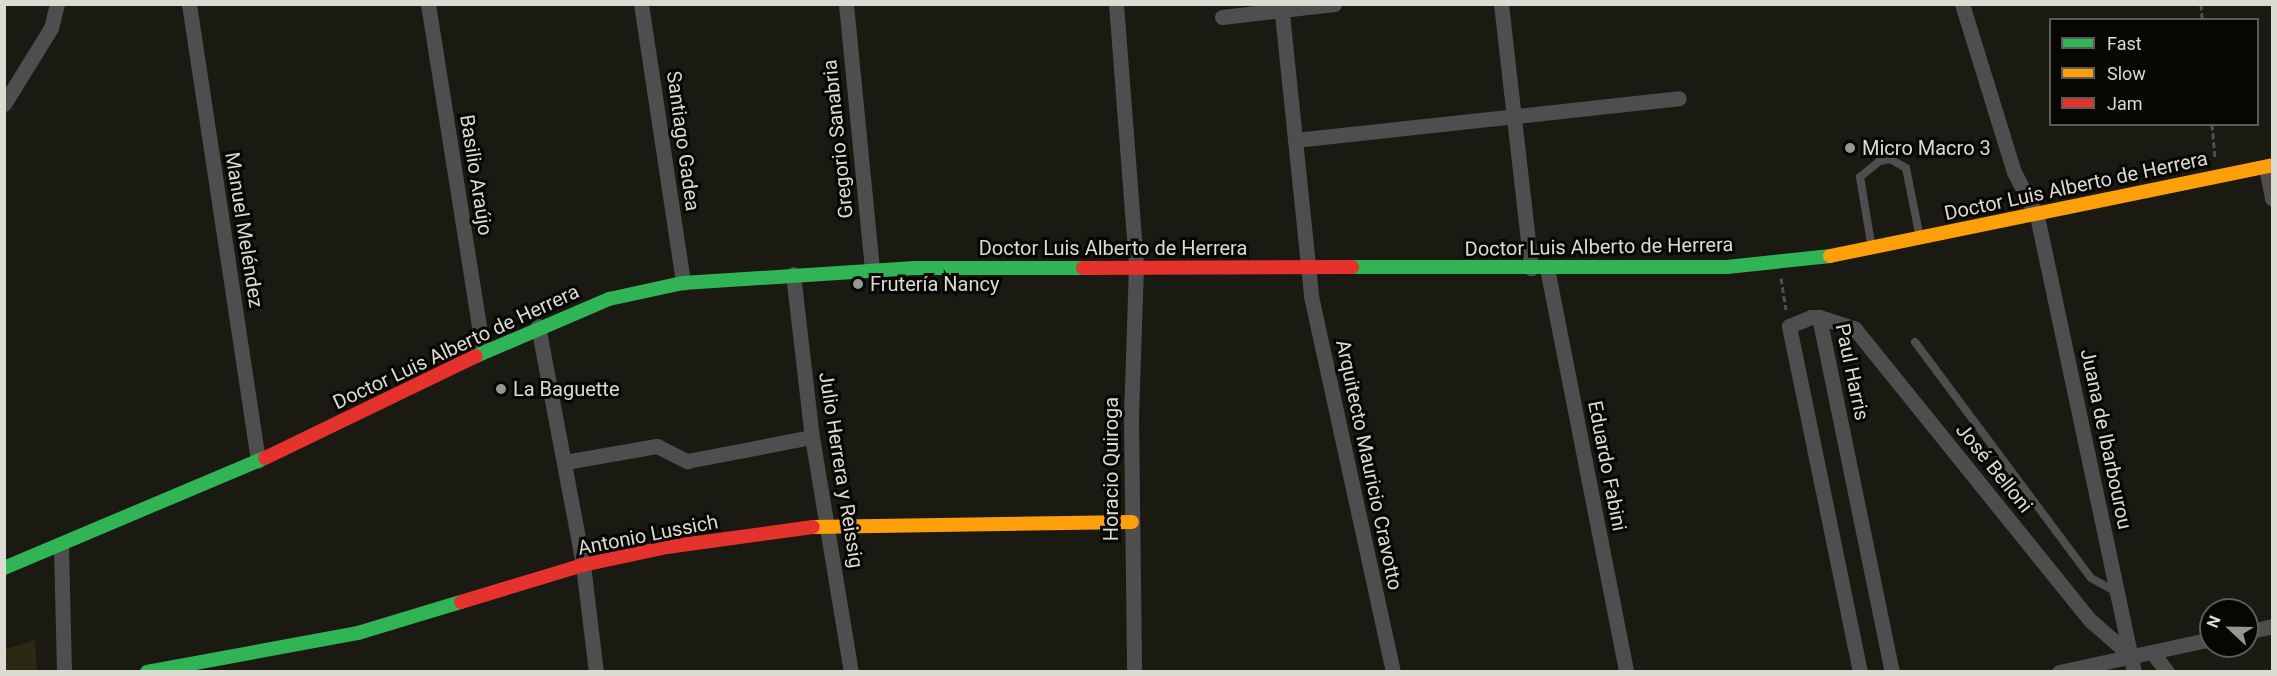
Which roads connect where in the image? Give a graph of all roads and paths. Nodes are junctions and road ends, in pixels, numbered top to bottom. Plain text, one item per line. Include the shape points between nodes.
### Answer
1 (57, 4) edge
2 (189, 4) edge
3 (428, 4) edge
4 (641, 4) edge
5 (846, 4) edge
6 (1116, 4) edge
7 (1334, 4) edge
8 (1501, 4) edge
9 (1962, 4) edge
10 (1281, 7) edge
11 (1222, 17) dead end
12 (1679, 98) dead end
13 (4, 104) edge
14 (1514, 114) junction
15 (2212, 126) edge
16 (1295, 140) junction
17 (2269, 166) edge
18 (2217, 176) junction
19 (2272, 198) edge
20 (2037, 216) junction
21 (1920, 240) junction
22 (1873, 250) junction
23 (1778, 261) junction
24 (1136, 266) junction
25 (1307, 267) junction
26 (1531, 268) junction
27 (1547, 268) junction
28 (872, 269) junction
29 (794, 273) junction
30 (683, 283) junction
31 (1819, 317) junction
32 (538, 326) junction
33 (1789, 326) junction
34 (1915, 342) dead end
35 (483, 351) junction
36 (812, 437) junction
37 (258, 461) junction
38 (565, 462) junction
39 (1132, 522) junction
40 (827, 525) junction
41 (61, 548) junction
42 (583, 565) junction
43 (4, 568) edge
44 (2117, 593) junction
45 (2199, 642) edge
46 (2152, 652) junction
47 (2130, 656) junction
48 (64, 672) edge
49 (147, 672) edge
50 (596, 672) edge
51 (851, 672) edge
52 (1134, 672) edge
53 (1393, 672) edge
54 (1626, 672) edge
55 (1860, 672) edge
56 (1893, 672) edge
57 (2059, 672) edge
58 (2134, 672) edge
59 (2167, 672) edge

1 - 13 street via 51,28
2 - 37 street, Manuel Meléndez
3 - 35 street, Basilio Araújo
4 - 30 street, Santiago Gadea
5 - 28 street, Gregorio Sanabria
6 - 24 street, Horacio Quiroga
7 - 10 street
8 - 14 street
9 - 20 street, Juana de Ibarbourou via 2014,172
10 - 11 street
10 - 16 street, Arquitecto Mauricio Cravotto
12 - 14 street
14 - 16 street
14 - 26 street
15 - 18 path
16 - 25 street, Arquitecto Mauricio Cravotto
17 - 18 street, Doctor Luis Alberto de Herrera
17 - 19 street
18 - 20 street, Doctor Luis Alberto de Herrera
20 - 21 street, Doctor Luis Alberto de Herrera
20 - 44 street, Juana de Ibarbourou
21 - 22 street, Doctor Luis Alberto de Herrera
21 - 22 lane via 1906,168 1890,159 1870,164 1860,177
22 - 23 street, Doctor Luis Alberto de Herrera
23 - 27 street, Doctor Luis Alberto de Herrera
23 - 33 path
24 - 25 street, Doctor Luis Alberto de Herrera
24 - 28 street, Doctor Luis Alberto de Herrera
24 - 39 street, Horacio Quiroga
25 - 26 street, Doctor Luis Alberto de Herrera
25 - 53 street, Arquitecto Mauricio Cravotto
26 - 27 street, Doctor Luis Alberto de Herrera
27 - 54 street, Eduardo Fabini
28 - 29 street, Doctor Luis Alberto de Herrera
29 - 30 street, Doctor Luis Alberto de Herrera
29 - 36 street, Julio Herrera y Reissig
30 - 32 street, Doctor Luis Alberto de Herrera via 609,299
31 - 33 street, Paul Harris
31 - 47 street, José Belloni via 1855,329 2091,621
31 - 56 street, Paul Harris
32 - 35 street, Doctor Luis Alberto de Herrera
32 - 38 street
33 - 55 street
34 - 44 lane via 2091,578
35 - 37 street, Doctor Luis Alberto de Herrera
36 - 38 street via 687,461 657,446
36 - 40 street, Julio Herrera y Reissig
37 - 41 street, Doctor Luis Alberto de Herrera
38 - 42 street
39 - 40 street, Antonio Lussich
39 - 52 street, Horacio Quiroga
40 - 42 street, Antonio Lussich
40 - 51 street, Julio Herrera y Reissig
41 - 43 street, Doctor Luis Alberto de Herrera
41 - 48 street
42 - 49 street, Antonio Lussich via 357,633
42 - 50 street
44 - 47 street, Juana de Ibarbourou
45 - 46 street
46 - 47 street
46 - 59 street
47 - 57 street
47 - 58 street, Juana de Ibarbourou

